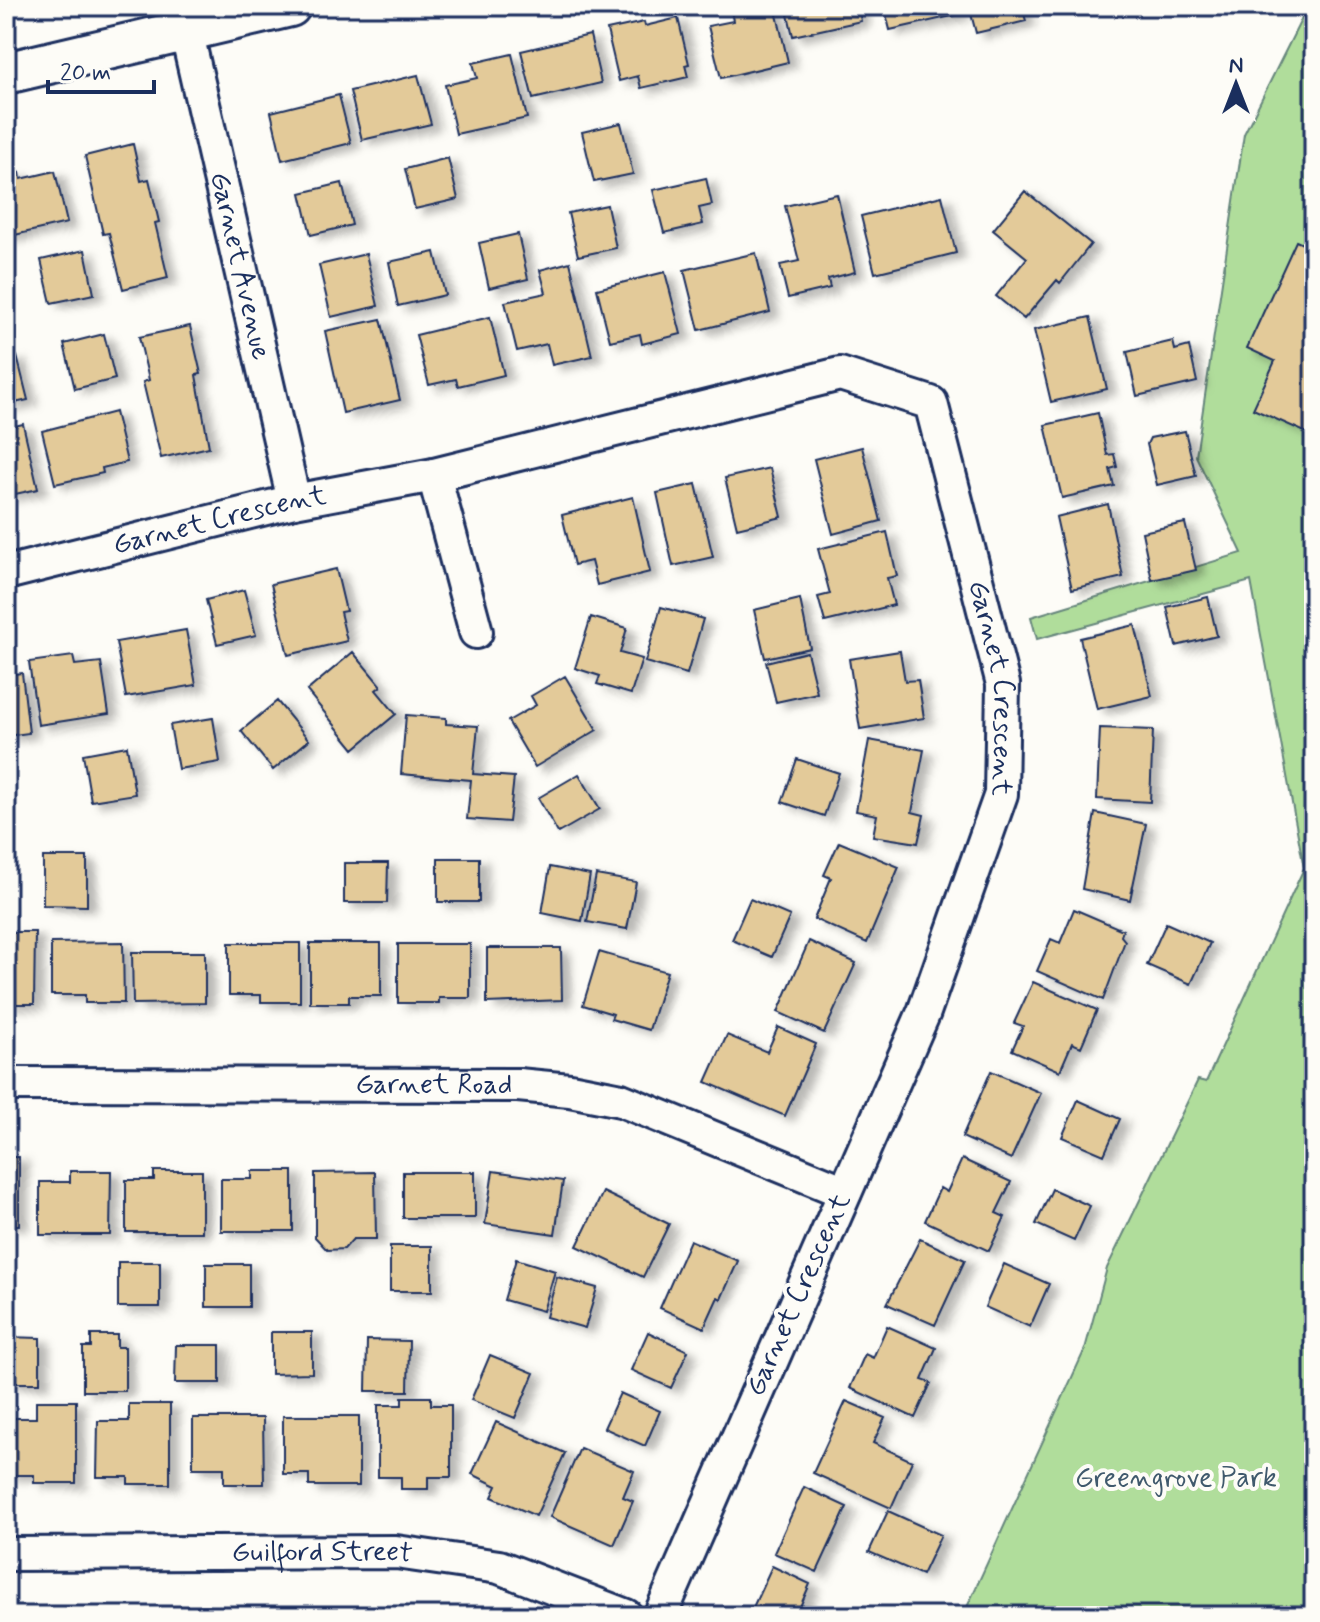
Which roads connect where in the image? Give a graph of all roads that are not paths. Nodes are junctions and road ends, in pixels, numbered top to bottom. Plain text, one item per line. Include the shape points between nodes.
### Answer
1 (290, 6) edge
2 (186, 30) junction
3 (6, 73) edge
4 (434, 475) junction
5 (294, 501) junction
6 (6, 573) edge
7 (476, 632) dead end
8 (6, 1084) edge
9 (845, 1192) junction
10 (6, 1554) edge
11 (626, 1616) edge
12 (660, 1616) edge

1 - 2 street
2 - 3 street
2 - 5 street, Garnet Avenue
4 - 5 street, Garnet Crescent
4 - 7 street
4 - 9 street, Garnet Crescent via 840,374 931,403 1003,684 1001,794 924,1012
5 - 6 street, Garnet Crescent
8 - 9 street, Garnet Road via 518,1085 570,1090 621,1100
9 - 12 street, Garnet Crescent
10 - 11 street, Guilford Street via 396,1552 499,1567

